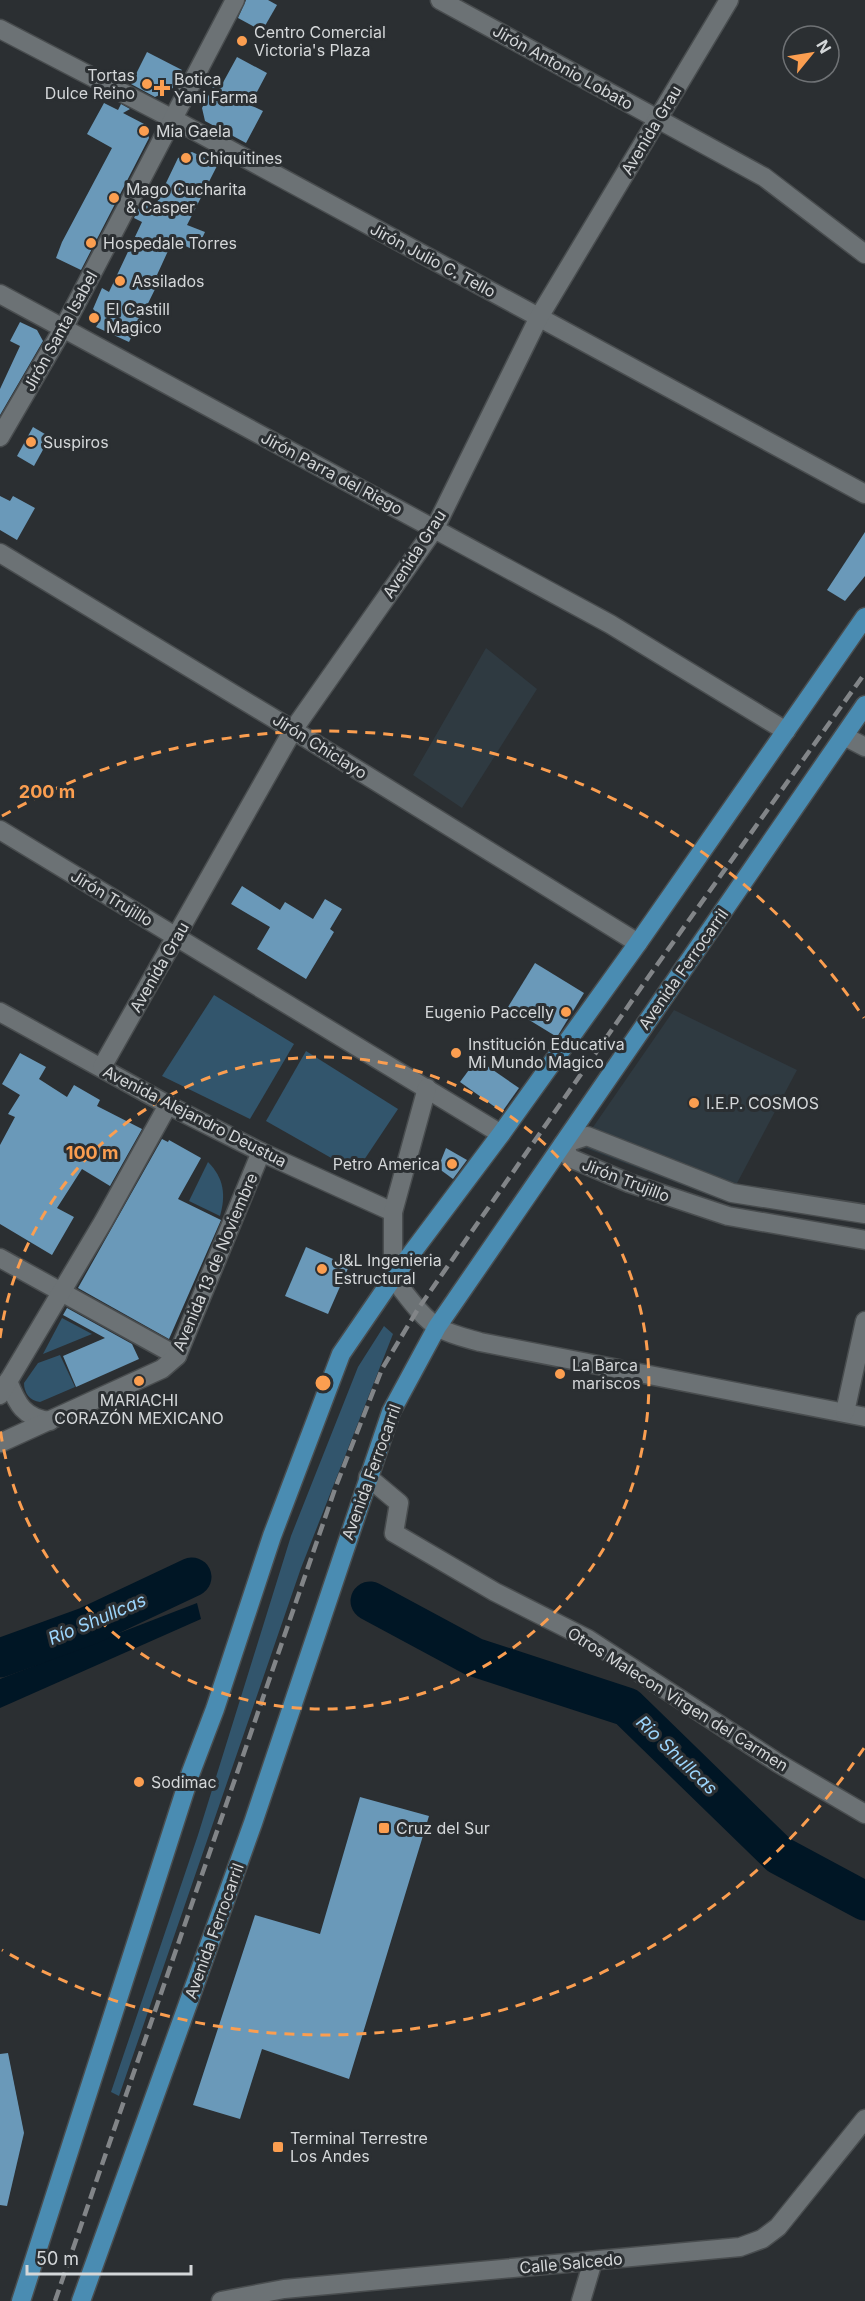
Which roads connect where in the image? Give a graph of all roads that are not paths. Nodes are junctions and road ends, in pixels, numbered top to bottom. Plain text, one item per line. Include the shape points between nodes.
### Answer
1 (235, 0) edge
2 (729, 0) edge
3 (452, 3) edge
4 (0, 29) edge
5 (173, 119) junction
6 (657, 119) junction
7 (865, 254) edge
8 (0, 294) edge
9 (539, 317) junction
10 (64, 327) junction
11 (0, 437) edge
12 (865, 494) edge
13 (435, 528) junction
14 (0, 553) edge
15 (865, 617) edge
16 (865, 705) edge
17 (293, 730) junction
18 (786, 731) junction
19 (844, 736) junction
20 (865, 747) edge
21 (0, 830) edge
22 (176, 936) junction
23 (638, 943) junction
24 (0, 1012) edge
25 (102, 1067) junction
26 (427, 1088) junction
27 (168, 1105) junction
28 (581, 1118) junction
29 (501, 1134) junction
30 (586, 1136) junction
31 (567, 1151) junction
32 (261, 1152) junction
33 (393, 1212) junction
34 (865, 1214) edge
35 (865, 1240) edge
36 (0, 1258) edge
37 (393, 1278) junction
38 (61, 1293) junction
39 (865, 1321) edge
40 (437, 1327) junction
41 (177, 1356) junction
42 (4, 1388) edge
43 (845, 1412) junction
44 (865, 1417) edge
45 (50, 1421) junction
46 (0, 1443) edge
47 (368, 1477) junction
48 (865, 1814) edge
49 (865, 2119) edge
50 (593, 2261) junction
51 (21, 2301) edge
52 (81, 2301) edge
53 (221, 2301) edge
54 (580, 2301) edge

1 - 5 street, Jirón Santa Isabel
2 - 6 street, Avenida Grau
3 - 6 street, Jirón Antonio Lobato
4 - 5 street, Jirón Julio C. Tello
5 - 9 street, Jirón Julio C. Tello
5 - 10 street, Jirón Santa Isabel
6 - 7 street, Jirón Antonio Lobato via 764,177
6 - 9 street, Avenida Grau
8 - 10 street, Jirón Parra del Riego
9 - 12 street, Jirón Julio C. Tello
9 - 13 street, Avenida Grau
10 - 11 street, Jirón Santa Isabel
10 - 13 street, Jirón Parra del Riego
13 - 17 street, Avenida Grau
13 - 18 street, Jirón Parra del Riego via 610,624
14 - 17 street, Jirón Chiclayo
15 - 18 main road
16 - 19 main road, Avenida Ferrocarril
17 - 22 street, Avenida Grau
17 - 23 street, Jirón Chiclayo
18 - 23 main road
19 - 20 street
19 - 28 main road, Avenida Ferrocarril
21 - 22 street, Jirón Trujillo
22 - 25 street, Avenida Grau
22 - 26 street, Jirón Trujillo
23 - 29 main road
24 - 25 street, Avenida Alejandro Deustua
25 - 27 street, Avenida Alejandro Deustua
26 - 29 street, Jirón Trujillo
26 - 33 street
27 - 32 street, Avenida Alejandro Deustua
27 - 38 street
28 - 30 street
28 - 31 main road, Avenida Ferrocarril
29 - 37 main road
30 - 31 street, Jirón Trujillo
30 - 34 street, Jirón Trujillo via 732,1192
31 - 35 street, Jirón Trujillo via 629,1183 728,1216
31 - 40 main road, Avenida Ferrocarril via 550,1164
32 - 33 street, Avenida Alejandro Deustua
32 - 41 street, Avenida 13 de Noviembre
33 - 37 street
36 - 38 street
37 - 40 street
37 - 51 main road via 341,1354 273,1536 198,1751
38 - 41 street
38 - 42 street
39 - 43 street
40 - 43 street via 480,1342
40 - 47 main road, Avenida Ferrocarril via 391,1412
41 - 45 street, Avenida 13 de Noviembre via 162,1369
42 - 45 street via 31,1417
43 - 44 street
45 - 46 street, Avenida 13 de Noviembre
47 - 48 street, Otros Malecon Virgen del Carmen via 399,1503 394,1533 495,1592 588,1639 778,1763
47 - 52 main road, Avenida Ferrocarril via 253,1823
49 - 50 street, Calle Salcedo via 778,2227 762,2239 740,2247
50 - 53 street, Calle Salcedo via 284,2289
50 - 54 street

